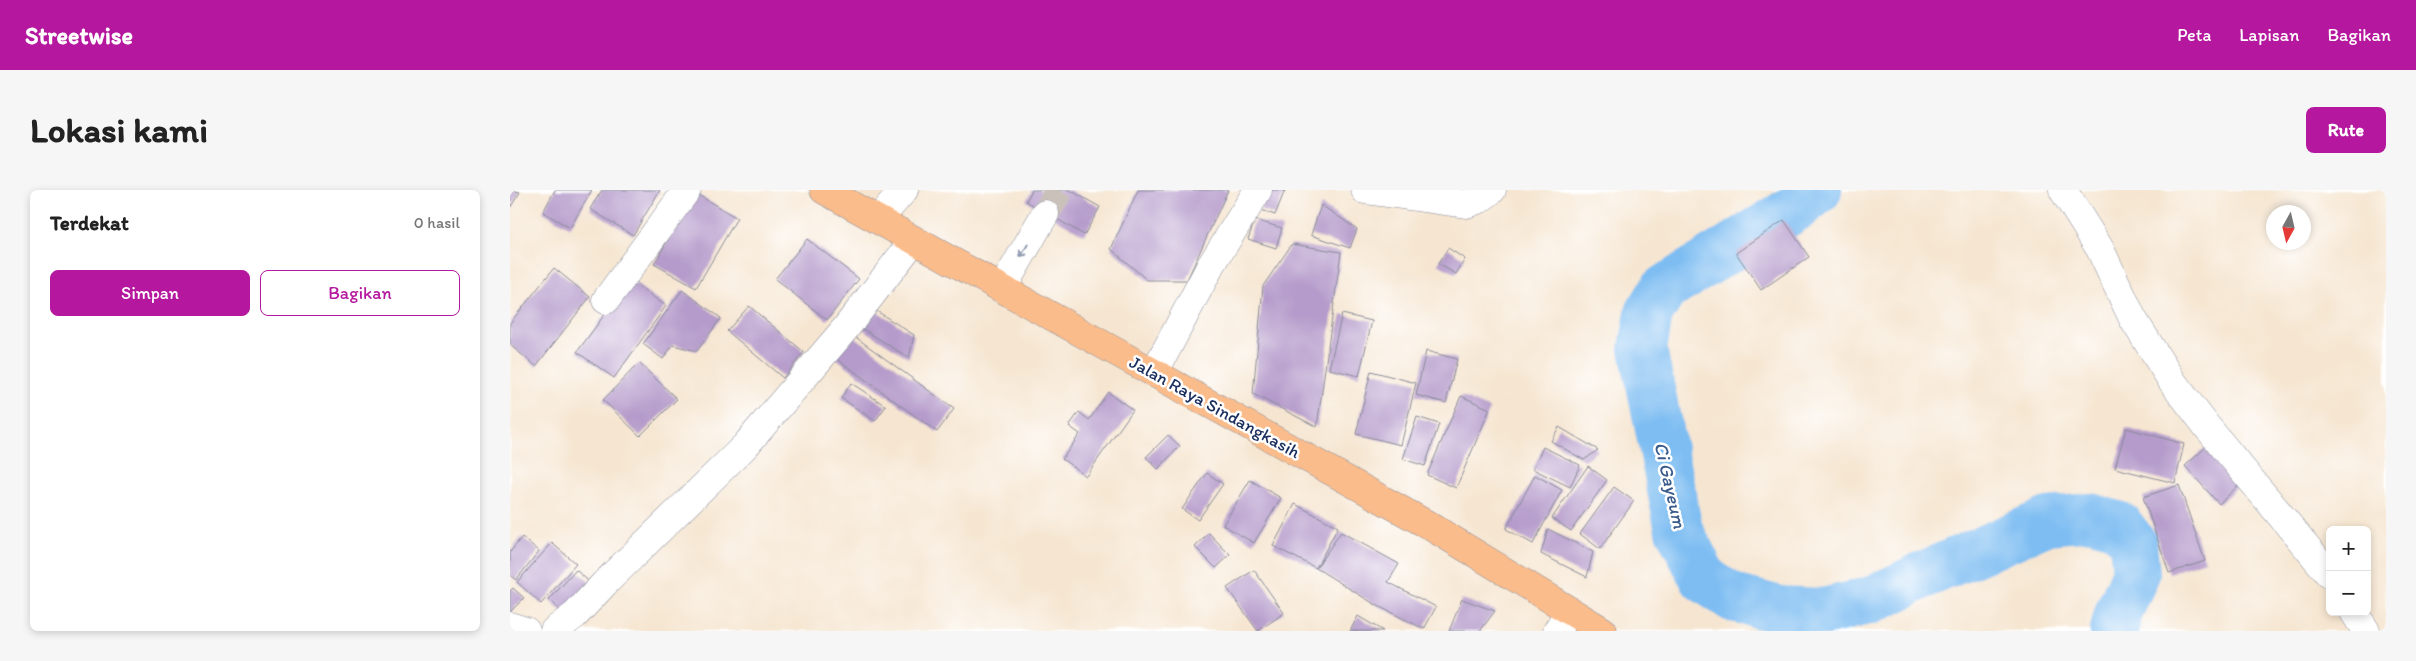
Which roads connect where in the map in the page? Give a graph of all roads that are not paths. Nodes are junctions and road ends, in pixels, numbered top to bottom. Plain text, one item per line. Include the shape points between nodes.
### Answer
1 (687, 190) edge
2 (824, 190) edge
3 (904, 190) edge
4 (1258, 190) edge
5 (1365, 190) edge
6 (1492, 190) edge
7 (2063, 190) edge
8 (1045, 214) tunnel mouth
9 (878, 220) junction
10 (914, 240) junction
11 (1002, 289) junction
12 (606, 300) dead end
13 (1154, 373) junction
14 (2327, 571) edge
15 (2357, 616) edge
16 (1563, 621) edge
17 (510, 626) edge
18 (526, 631) edge
19 (554, 631) edge
20 (1603, 631) edge
21 (2366, 631) edge

1 - 12 street
2 - 9 highway, Jalan Raya Sindangkasih
3 - 9 street
4 - 13 street via 1210,268
5 - 6 street via 1466,204
7 - 14 street via 2100,250 2133,319 2172,381
8 -> 11 street
9 - 10 highway, Jalan Raya Sindangkasih
10 - 11 highway, Jalan Raya Sindangkasih
10 - 19 street via 844,330 745,446 575,615
11 - 13 highway, Jalan Raya Sindangkasih
13 - 16 highway, Jalan Raya Sindangkasih via 1430,526
15 - 21 street
16 - 20 highway, Jalan Raya Sindangkasih
17 - 18 street

